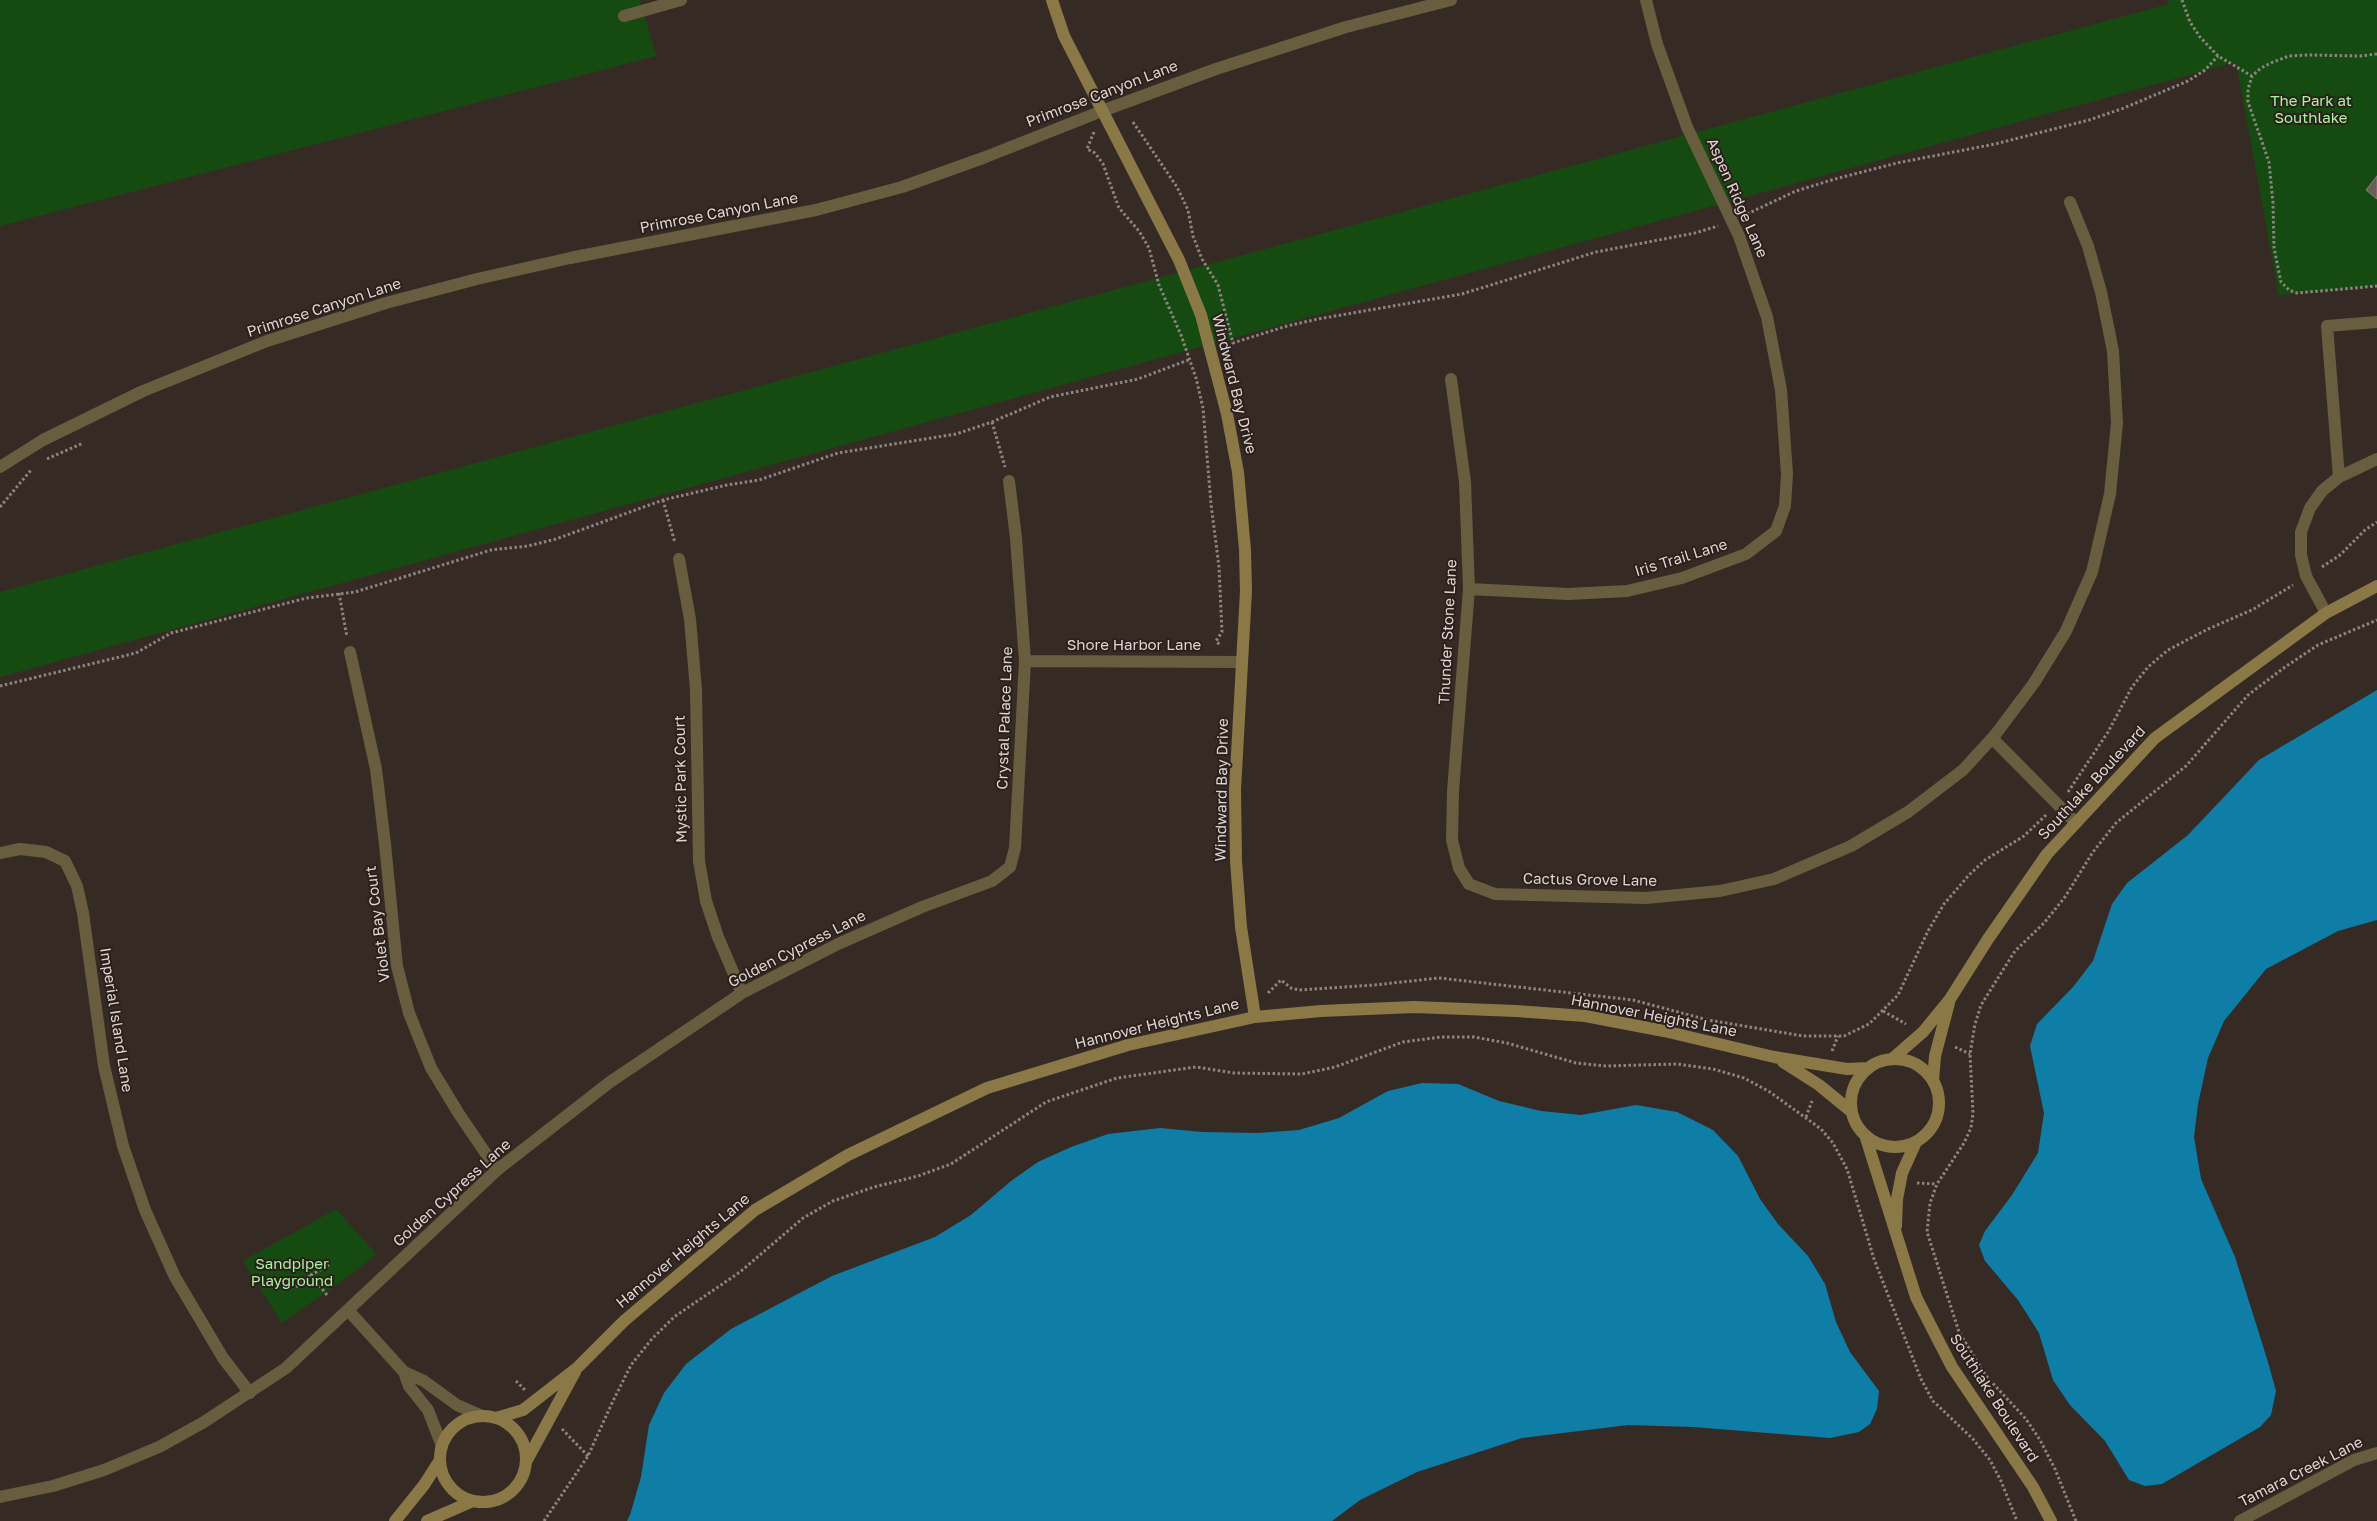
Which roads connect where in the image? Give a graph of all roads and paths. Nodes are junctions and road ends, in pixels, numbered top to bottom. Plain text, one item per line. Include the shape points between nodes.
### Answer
1 (681, 0) edge
2 (1052, 0) edge
3 (1451, 0) edge
4 (1646, 0) edge
5 (2182, 0) edge
6 (624, 16) dead end
7 (2377, 54) edge
8 (2218, 56) junction
9 (2252, 76) junction
10 (1102, 111) junction
11 (1133, 122) dead end
12 (1087, 149) dead end
13 (2070, 202) dead end
14 (1750, 212) dead end
15 (1712, 228) dead end
16 (2377, 286) edge
17 (2377, 322) edge
18 (1191, 359) junction
19 (1451, 379) dead end
20 (992, 422) junction
21 (83, 443) dead end
22 (2377, 459) edge
23 (41, 462) dead end
24 (0, 467) edge
25 (35, 467) dead end
26 (1787, 474) joint
27 (2339, 477) junction
28 (1009, 481) joint
29 (663, 500) junction
30 (0, 507) edge
31 (2377, 522) edge
32 (680, 559) joint
33 (2306, 576) junction
34 (2377, 586) edge
35 (1469, 589) junction
36 (339, 593) junction
37 (2326, 613) junction
38 (2377, 620) edge
39 (1216, 641) dead end
40 (350, 652) joint
41 (1026, 661) junction
42 (1242, 662) junction
43 (0, 686) edge
44 (1993, 739) junction
45 (2058, 804) junction
46 (2076, 823) junction
47 (0, 852) edge
48 (1010, 867) joint
49 (1469, 884) joint
50 (742, 992) junction
51 (1950, 999) junction
52 (1254, 1012) junction
53 (1774, 1057) junction
54 (1892, 1059) junction
55 (1868, 1068) junction
56 (1933, 1081) junction
57 (1852, 1112) junction
58 (1865, 1135) junction
59 (1916, 1142) junction
60 (497, 1170) junction
61 (1895, 1233) junction
62 (330, 1265) dead end
63 (312, 1275) junction
64 (296, 1287) dead end
65 (327, 1295) dead end
66 (348, 1310) junction
67 (577, 1368) junction
68 (404, 1372) junction
69 (250, 1393) junction
70 (482, 1416) junction
71 (496, 1418) junction
72 (442, 1446) junction
73 (2377, 1452) edge
74 (440, 1460) junction
75 (526, 1462) junction
76 (0, 1497) edge
77 (473, 1501) junction
78 (396, 1521) edge
79 (427, 1521) edge
80 (544, 1521) edge
81 (2017, 1521) edge
82 (2051, 1521) edge
83 (2076, 1521) edge
84 (2240, 1521) edge

1 - 6 street
2 - 10 street, Windward Bay Drive via 1064,36
3 - 10 street, Primrose Canyon Lane via 1346,27 1216,69
4 - 26 street, Aspen Ridge Lane via 1657,44 1687,127 1740,236 1767,317 1781,390
5 - 8 path via 2200,38
7 - 9 path via 2289,56 2260,68
8 - 9 path
8 - 14 path via 2188,81 2124,108 1995,144 1835,178
9 - 16 path via 2248,102 2269,162 2274,248 2281,282 2297,293
10 - 24 street, Primrose Canyon Lane via 902,187 816,210 477,279 386,303 276,338 143,391 42,440
10 - 42 street, Windward Bay Drive via 1179,260 1201,315 1217,372 1229,424 1243,516 1246,591
11 - 15 path via 1177,187 1188,210 1202,259 1218,285 1233,343 1318,319 1449,298 1596,252
12 - 18 path via 1095,152 1103,164 1119,208 1149,248 1162,292
13 - 44 street, Cactus Grove Lane via 2088,246 2113,351 2117,423 2110,494 2092,572 2066,632
17 - 27 street via 2327,326
18 - 20 path via 1138,379 1050,396
18 - 39 path via 1203,408 1219,567 1222,632
19 - 35 street, Thunder Stone Lane via 1465,482
20 - 28 path
20 - 29 path via 956,434 856,449 759,480
21 - 23 path
22 - 27 street
25 - 30 path
26 - 35 street, Iris Trail Lane via 1786,506 1776,531 1746,554 1682,578 1627,591 1568,594
27 - 33 street via 2322,491 2310,508 2301,532 2301,555
28 - 41 street, Crystal Palace Lane
29 - 32 path
29 - 36 path via 556,539 491,550 355,592
31 - 33 path via 2340,555
32 - 50 street, Mystic Park Court via 690,620 696,690 699,861 706,901
33 - 37 street
33 - 45 path via 2252,610 2174,646 2148,667 2132,688 2090,761
34 - 37 street, Southlake Boulevard
35 - 49 street, Thunder Stone Lane via 1452,840 1459,868
36 - 40 path
36 - 43 path via 307,598 171,633 136,653
37 - 46 street, Southlake Boulevard via 2155,738
38 - 83 path via 2318,644 2285,666 2248,695 2186,766 2116,824 2093,852 2060,903 2015,951 1995,980 1977,1018 1970,1054 1971,1128 1937,1184 1930,1203 1927,1232 1959,1332 1986,1376 2026,1419 2040,1440
40 - 60 street, Violet Bay Court via 376,769 396,966 409,1013 431,1068
41 - 42 street, Shore Harbor Lane
41 - 48 street, Crystal Palace Lane via 1015,848
42 - 52 street, Windward Bay Drive via 1235,790 1236,861 1241,927
44 - 45 street
44 - 49 street, Cactus Grove Lane via 1963,770 1908,812 1851,846 1774,879 1720,890 1646,898 1495,894
45 - 46 street
45 - 52 path via 2024,836 1985,860 1969,875 1944,904 1898,995 1869,1024 1844,1036 1793,1034 1708,1020 1633,1000 1439,978 1299,990 1281,980
46 - 51 street, Southlake Boulevard via 2047,854
47 - 69 street, Imperial Island Lane via 20,849 46,852 65,862 77,886 104,1066 122,1146 145,1210 175,1277 223,1358
48 - 50 street, Golden Cypress Lane via 992,881 838,944
50 - 60 street, Golden Cypress Lane via 610,1082
51 - 54 street, Southlake Boulevard via 1923,1032
51 - 56 street, Southlake Boulevard
52 - 53 street, Hannover Heights Lane via 1414,1007 1585,1016
52 - 67 street, Hannover Heights Lane via 1128,1045 987,1088 848,1155 755,1210 624,1321
53 - 55 street, Hannover Heights Lane via 1847,1069
53 - 57 street, Hannover Heights Lane via 1819,1085
54 - 55 street, Southlake Boulevard
54 - 56 street via 1916,1064
55 - 57 street via 1854,1088
56 - 59 street, Southlake Boulevard via 1939,1108 1931,1128
57 - 58 street, Southlake Boulevard
58 - 59 street via 1889,1147 1903,1147
58 - 61 street, Southlake Boulevard
59 - 61 street, Southlake Boulevard via 1902,1172
60 - 66 street, Golden Cypress Lane
61 - 82 street, Southlake Boulevard via 1916,1296 1935,1337 2033,1487
62 - 63 path
63 - 64 path
63 - 65 path
66 - 68 street
66 - 69 street, Golden Cypress Lane via 286,1368
67 - 71 street, Hannover Heights Lane via 523,1410
67 - 75 street, Hannover Heights Lane
68 - 70 street via 424,1381 457,1405
68 - 72 street via 409,1386 428,1410
69 - 76 street, Golden Cypress Lane via 159,1447 104,1470 53,1486
70 - 71 street, Hannover Heights Lane
70 - 72 street, Hannover Heights Lane via 458,1425
71 - 75 street, Hannover Heights Lane via 518,1434
72 - 74 street, Hannover Heights Lane
73 - 84 street, Tamara Creek Lane via 2354,1460
74 - 77 street, Hannover Heights Lane via 442,1473 449,1485
74 - 78 street, Hannover Heights Lane
75 - 77 street, Hannover Heights Lane via 518,1483 502,1498 488,1502
77 - 79 street, Hannover Heights Lane
80 - 81 path via 588,1456 631,1365 651,1340 674,1317 740,1272 803,1218 833,1201 951,1164 1046,1102 1117,1078 1196,1067 1234,1073 1302,1074 1335,1067 1403,1042 1441,1037 1474,1037 1576,1063 1606,1066 1677,1064 1713,1069 1744,1078 1770,1092 1821,1129 1847,1168 1874,1259 1921,1378 1933,1401 1990,1460

